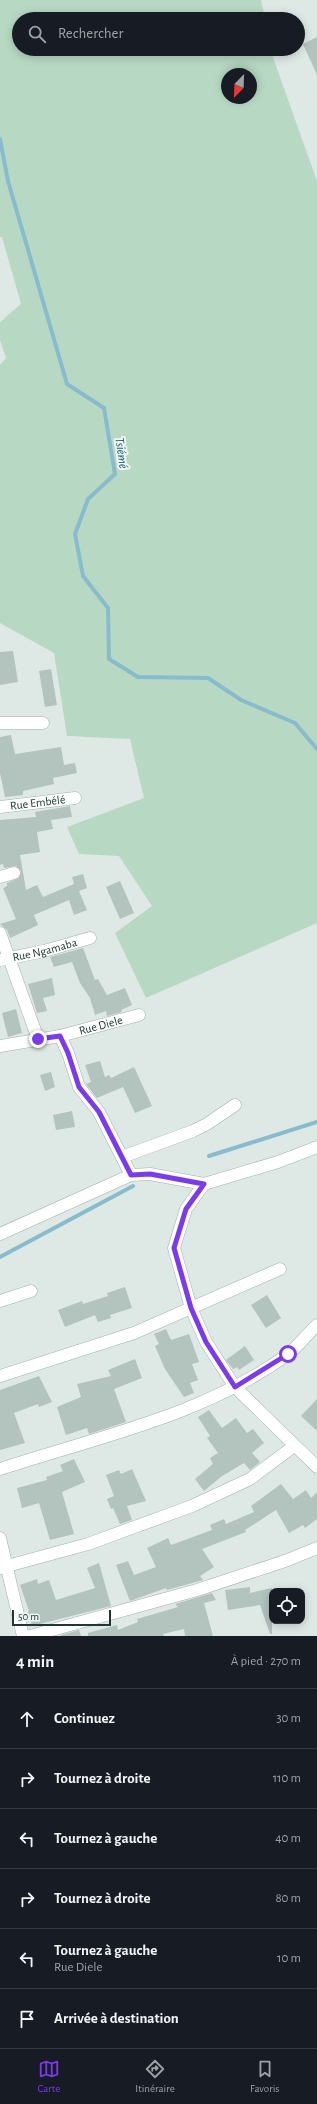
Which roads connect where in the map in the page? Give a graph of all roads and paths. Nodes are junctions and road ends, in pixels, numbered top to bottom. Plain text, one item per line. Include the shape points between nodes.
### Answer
1 (0, 723) edge
2 (43, 723) dead end
3 (75, 798) dead end
4 (0, 807) edge
5 (14, 873) dead end
6 (0, 877) edge
7 (0, 933) edge
8 (90, 938) dead end
9 (5, 959) edge
10 (139, 1015) dead end
11 (60, 1036) junction
12 (38, 1039) junction
13 (0, 1046) edge
14 (235, 1105) dead end
15 (317, 1147) edge
16 (122, 1157) junction
17 (131, 1175) junction
18 (204, 1184) junction
19 (0, 1234) edge
20 (280, 1269) dead end
21 (32, 1292) dead end
22 (0, 1300) edge
23 (191, 1308) junction
24 (317, 1325) edge
25 (0, 1376) edge
26 (235, 1387) junction
27 (294, 1446) junction
28 (317, 1468) edge
29 (0, 1469) edge
30 (0, 1538) edge
31 (317, 1548) edge
32 (3, 1568) edge
33 (23, 1636) edge
34 (30, 1636) edge

1 - 2 street
3 - 4 street, Rue Embélé
5 - 6 street
7 - 9 street
8 - 9 street, Rue Ngamaba
9 - 12 street
10 - 11 street, Rue Diele
11 - 12 street, Rue Diele
11 - 16 street via 79,1087 99,1112
12 - 13 street, Rue Diele
14 - 16 street via 193,1131
15 - 18 street via 278,1162
16 - 17 street
17 - 18 street via 150,1174
17 - 19 street
18 - 23 street via 186,1209 174,1248
20 - 23 street
21 - 22 street
23 - 25 street via 134,1333
23 - 26 street via 206,1342
24 - 26 street via 288,1354
26 - 27 street
26 - 29 street via 168,1417
27 - 28 street
27 - 32 street via 250,1479 192,1506 88,1544
30 - 32 street
31 - 34 street via 197,1590
32 - 33 street

